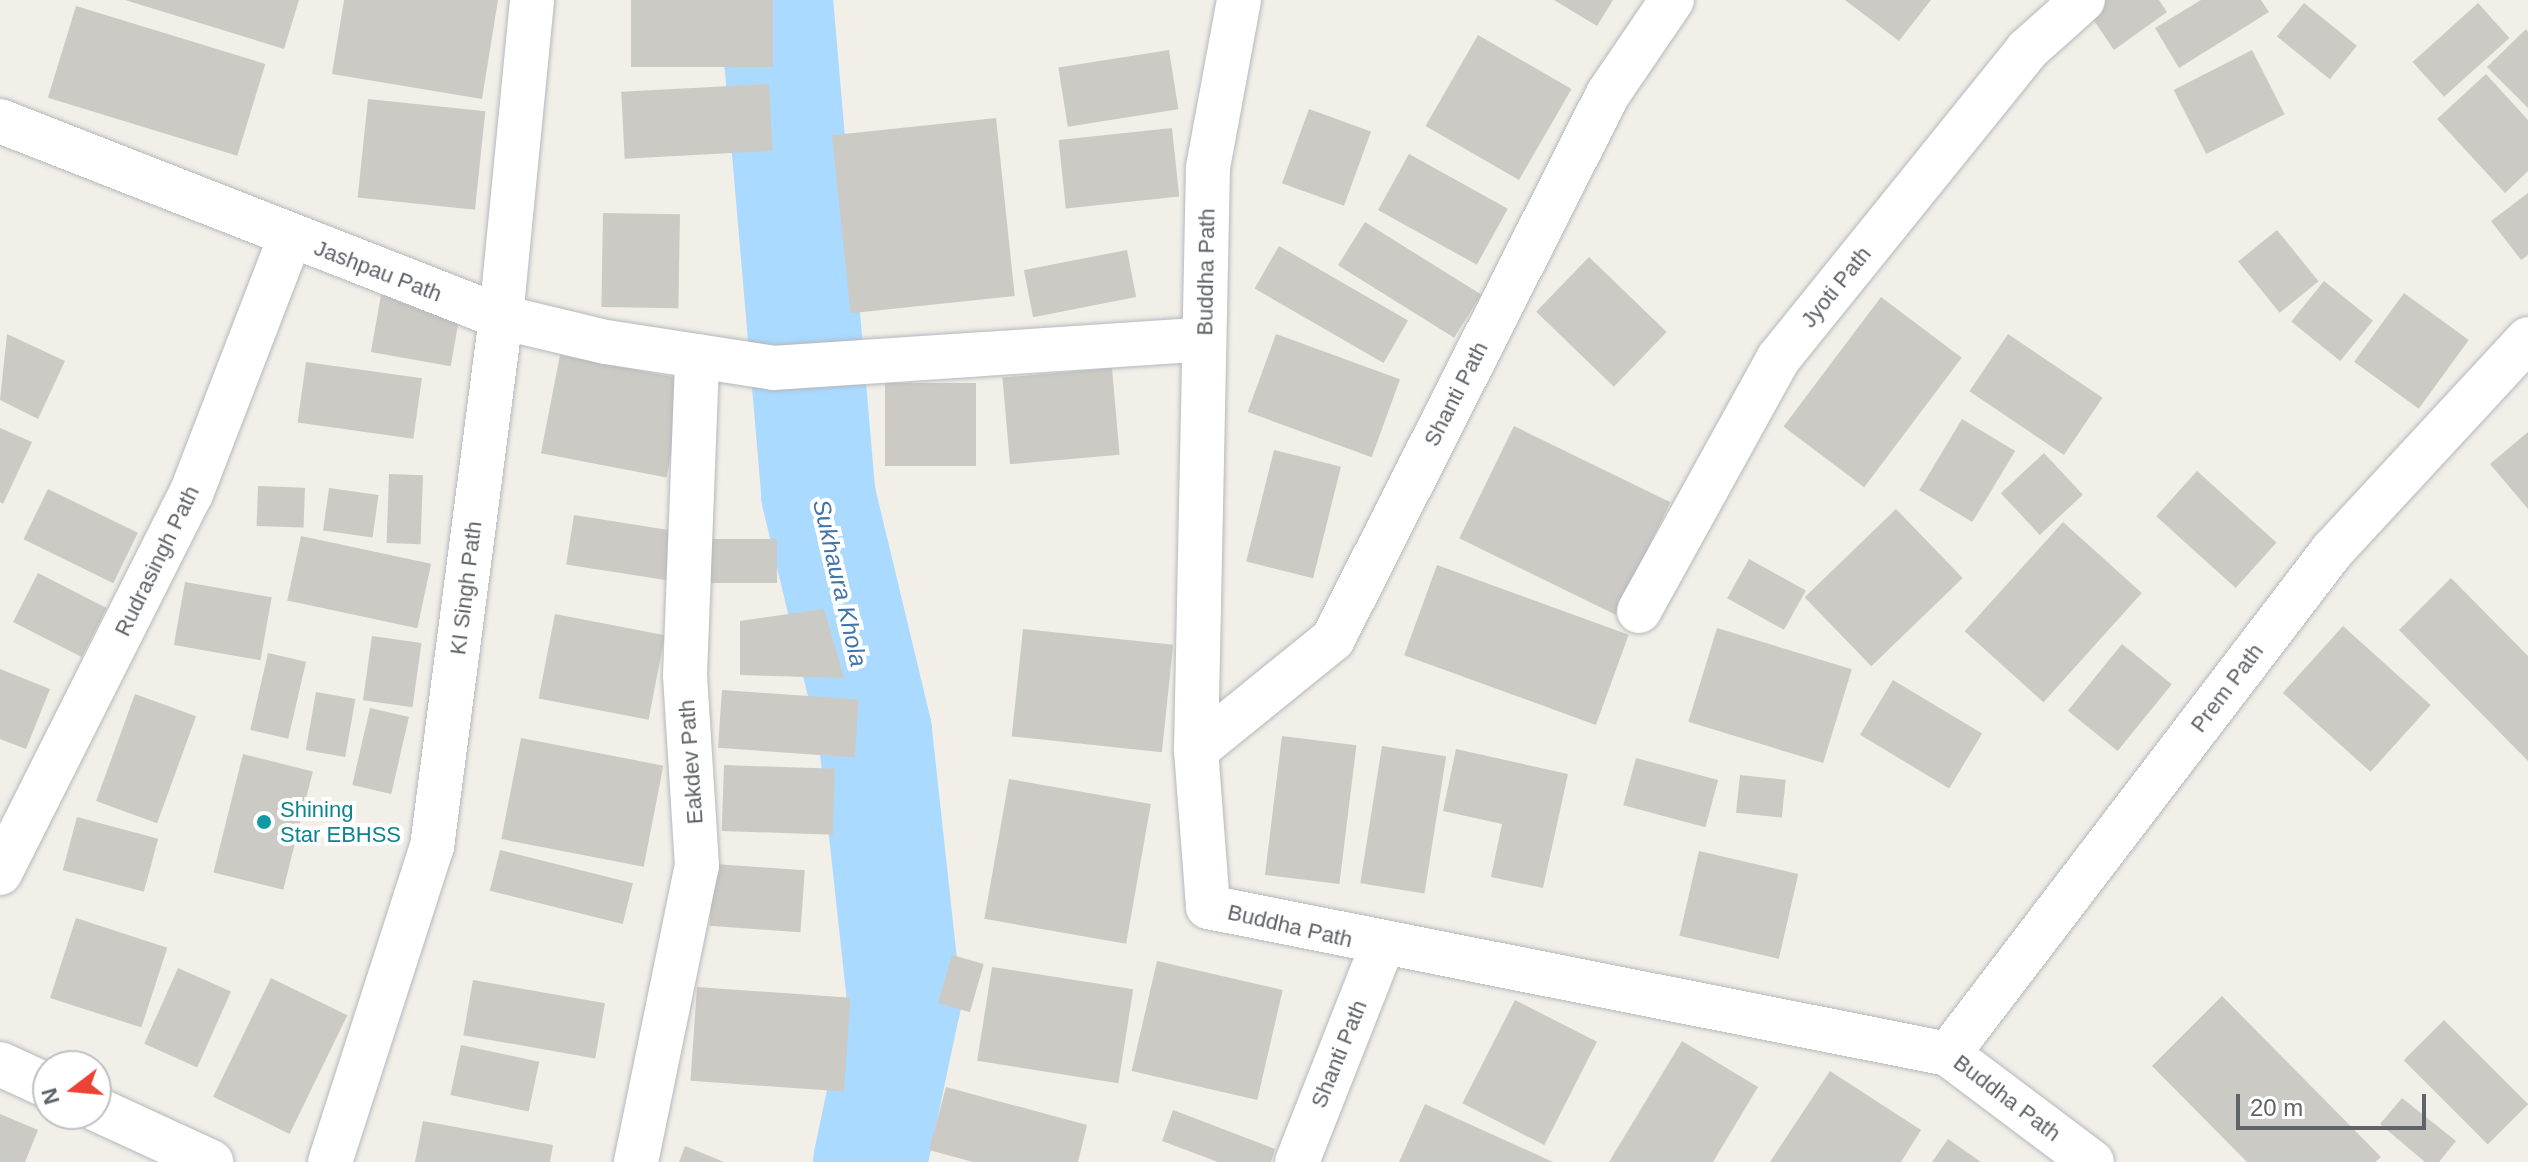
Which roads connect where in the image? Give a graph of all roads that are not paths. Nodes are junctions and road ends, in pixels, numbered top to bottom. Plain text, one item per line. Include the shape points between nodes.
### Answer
1 (532, 0) edge
2 (1239, 0) edge
3 (1672, 0) edge
4 (2083, 0) edge
5 (0, 121) edge
6 (290, 238) junction
7 (501, 317) junction
8 (1204, 339) junction
9 (2528, 339) edge
10 (697, 356) junction
11 (1639, 611) dead end
12 (1196, 750) junction
13 (0, 873) edge
14 (1382, 946) junction
15 (1948, 1054) junction
16 (0, 1064) edge
17 (32, 1079) edge
18 (112, 1116) edge
19 (211, 1162) edge
20 (330, 1162) edge
21 (636, 1162) edge
22 (1297, 1162) edge
23 (2092, 1162) edge

1 - 7 street, KI Singh Path
2 - 8 street, Buddha Path via 1208,167
3 - 12 street, Shanti Path via 1608,94 1333,639
4 - 11 street, Jyoti Path via 2027,50 1778,359
5 - 6 street, Jashpau Path
6 - 7 street, Jashpau Path
6 - 13 street, Rudrasingh Path via 191,494
7 - 10 street, Jashpau Path
7 - 20 street, KI Singh Path via 432,847
8 - 10 street, Jashpau Path via 773,368
8 - 12 street, Buddha Path
9 - 15 street, Prem Path via 2332,551
10 - 21 street, Eakdev Path via 685,675 697,866
12 - 14 street, Buddha Path via 1208,907
14 - 15 street, Buddha Path
14 - 22 street, Shanti Path
15 - 23 street, Buddha Path
16 - 17 street
18 - 19 street

